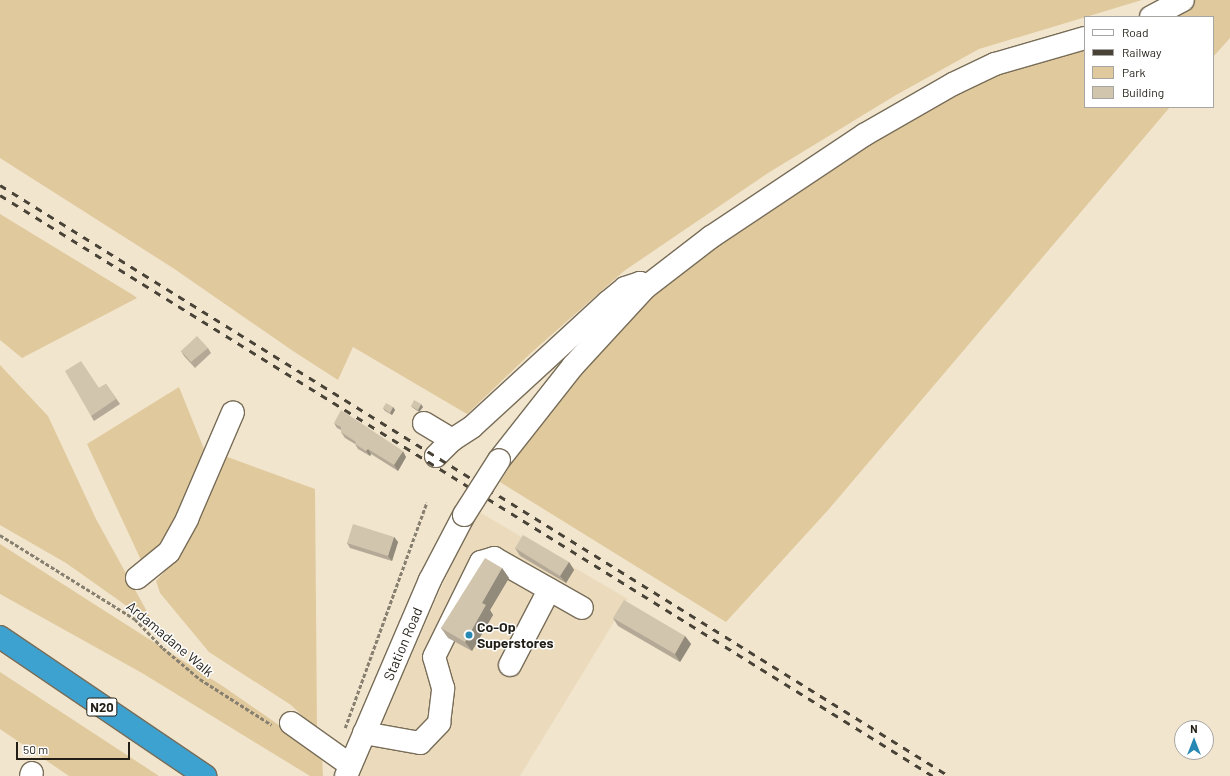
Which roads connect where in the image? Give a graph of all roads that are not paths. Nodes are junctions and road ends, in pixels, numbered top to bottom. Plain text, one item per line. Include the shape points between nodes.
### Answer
1 (1183, 0) edge
2 (1153, 16) edge
3 (1084, 38) edge
4 (646, 287) junction
5 (234, 412) dead end
6 (424, 423) dead end
7 (452, 440) junction
8 (436, 456) dead end
9 (137, 578) dead end
10 (549, 590) junction
11 (582, 608) dead end
12 (0, 637) edge
13 (510, 665) dead end
14 (283, 725) road end
15 (364, 733) junction
16 (344, 765) edge
17 (205, 776) edge

1 - 2 street
3 - 4 street, Station Road via 995,64 953,84 864,135 711,237
4 - 7 street via 640,283 625,288 568,337 472,427
4 - 15 street, Station Road, bridge via 572,366 499,460 464,515 430,580
5 - 9 street via 187,519 169,552
6 - 7 street
7 - 8 street
10 - 11 street
10 - 13 street
10 - 15 street via 494,558 481,562 434,657 444,688 439,723 420,742
12 - 17 highway, N20
14 - 16 street
15 - 16 street, Station Road

